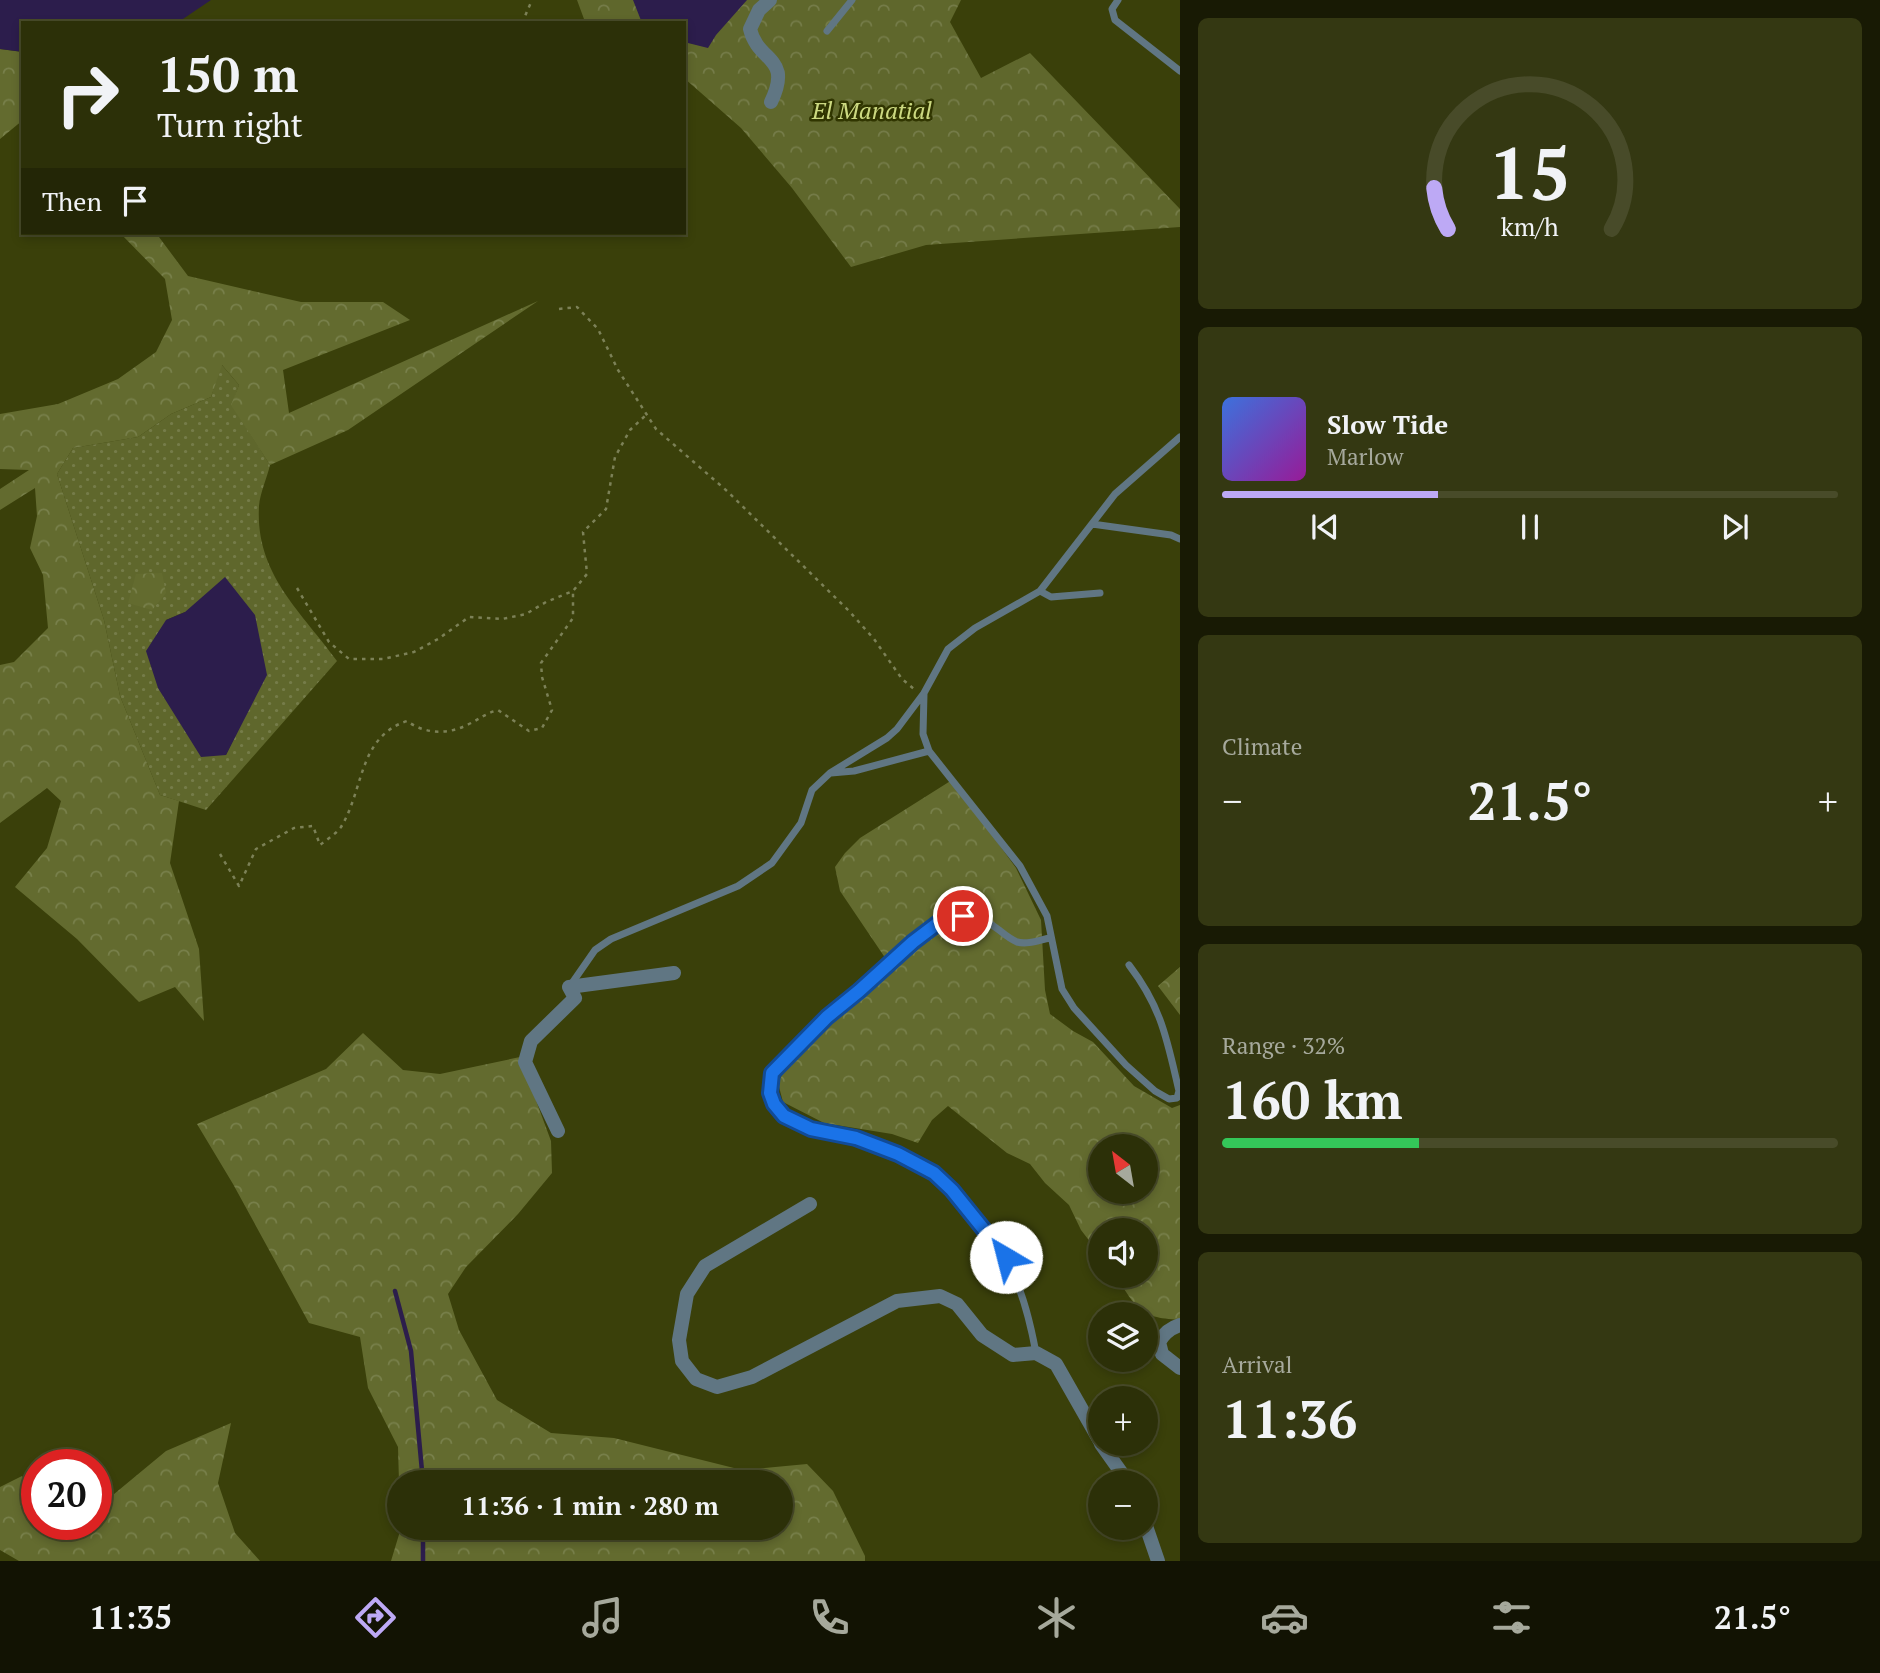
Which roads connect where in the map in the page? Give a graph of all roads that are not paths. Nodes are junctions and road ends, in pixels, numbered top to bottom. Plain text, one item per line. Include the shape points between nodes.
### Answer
1 (770, 0) edge
2 (852, 0) edge
3 (1118, 0) edge
4 (827, 31) dead end
5 (1180, 71) edge
6 (771, 102) dead end
7 (1180, 437) edge
8 (1092, 524) junction
9 (1180, 539) edge
10 (1040, 591) junction
11 (1100, 593) dead end
12 (924, 693) junction
13 (929, 751) junction
14 (830, 773) junction
15 (1050, 938) junction
16 (1129, 965) dead end
17 (674, 973) dead end
18 (569, 987) junction
19 (558, 1130) dead end
20 (810, 1204) dead end
21 (1180, 1325) edge
22 (1037, 1353) junction
23 (1180, 1368) edge
24 (1088, 1420) edge
25 (1151, 1540) edge
26 (1158, 1561) edge

1 - 6 street via 750,29 753,40 775,64 778,87
2 - 4 lane
3 - 5 lane via 1112,9 1115,20
7 - 8 lane via 1115,494
8 - 9 lane
8 - 10 lane
10 - 11 lane via 1051,597
10 - 12 lane via 948,649
12 - 13 lane via 923,734
12 - 14 lane via 887,738
13 - 14 lane
13 - 15 lane via 1020,866 1047,916
14 - 18 lane via 812,790 801,823 772,863 738,886 611,939 595,950
15 - 16 lane via 1062,989 1074,1008 1155,1091 1177,1098 1158,1010
15 - 22 lane via 1017,942 985,919 942,920 827,1017 772,1073 770,1082 774,1104 784,1116 811,1129 856,1138 898,1154 934,1173 952,1190 1006,1257 1028,1309
17 - 18 street
18 - 19 street via 575,998 531,1041 524,1062
20 - 22 street via 705,1266 699,1275 687,1294 679,1340 682,1362 696,1379 717,1387 752,1377 897,1301 940,1296 957,1304 982,1335 1013,1355
21 - 23 street via 1159,1342 1162,1354
22 - 24 street via 1056,1364
25 - 26 street

